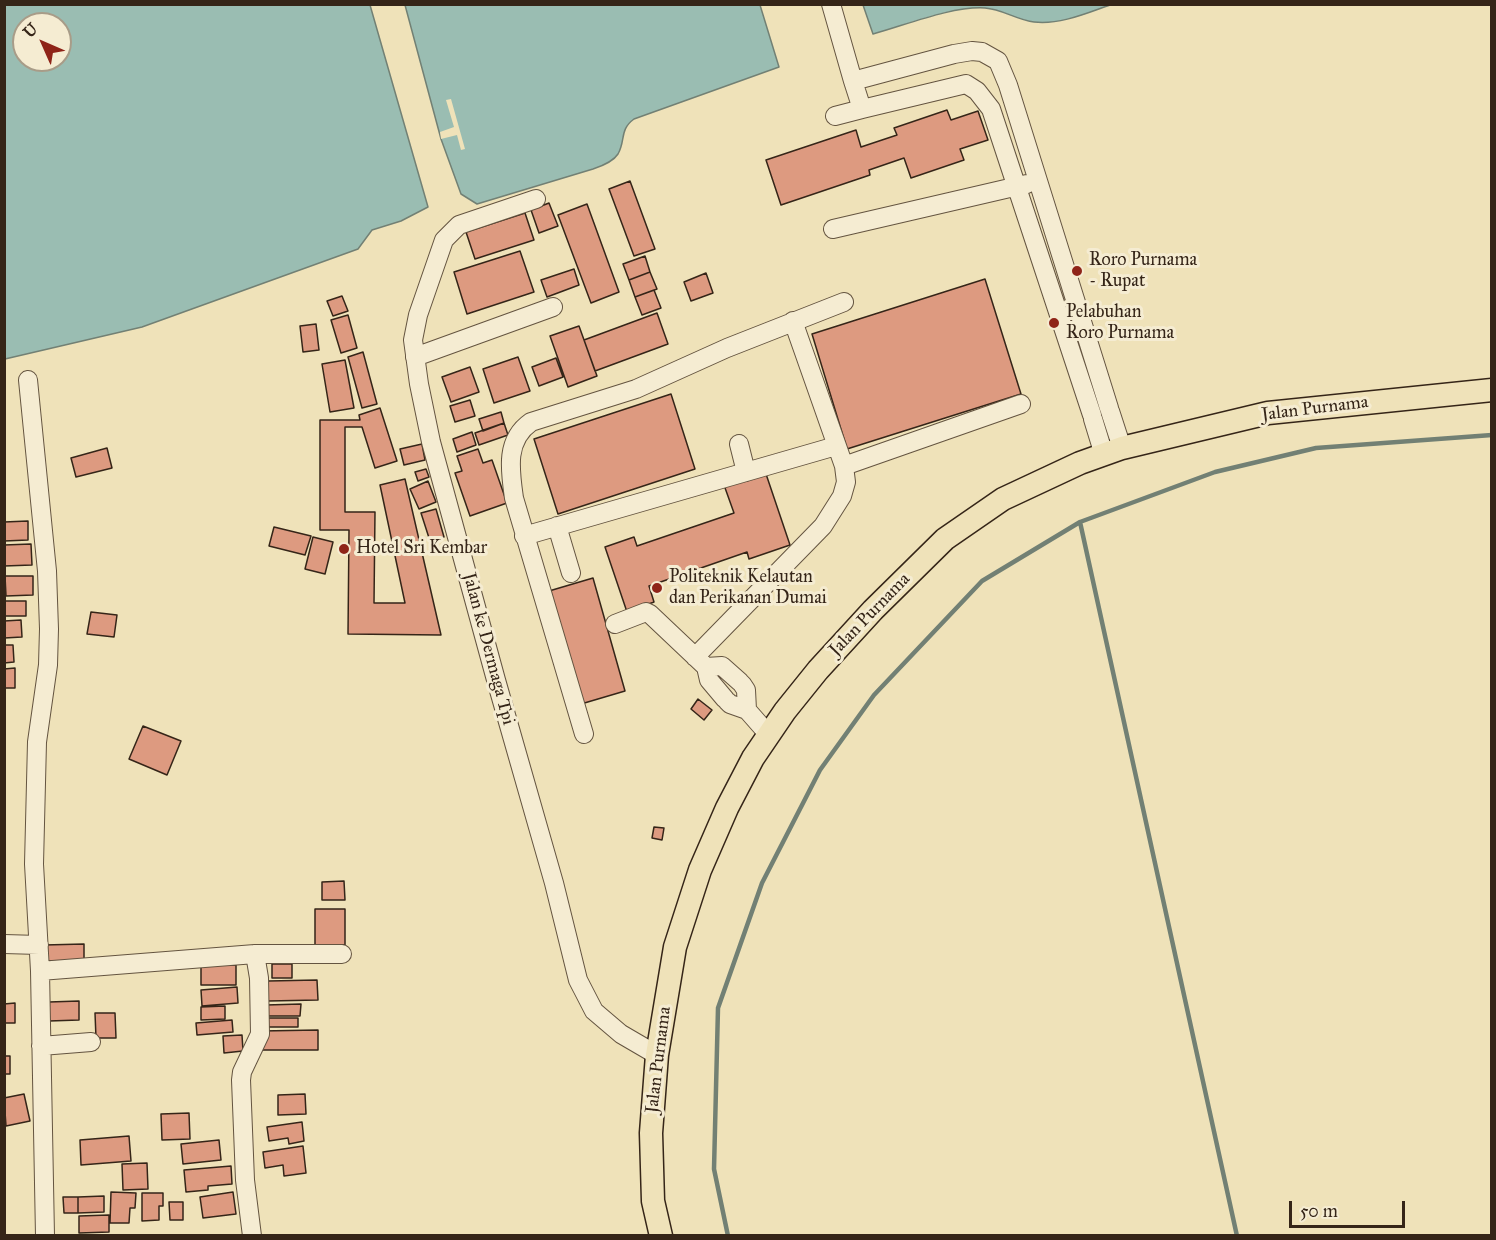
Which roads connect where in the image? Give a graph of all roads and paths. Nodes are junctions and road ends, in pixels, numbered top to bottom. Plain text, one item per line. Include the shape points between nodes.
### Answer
1 (831, 4) edge
2 (854, 81) junction
3 (862, 109) junction
4 (835, 116) dead end
5 (1038, 182) junction
6 (1016, 186) junction
7 (536, 199) dead end
8 (832, 229) dead end
9 (844, 302) dead end
10 (553, 307) dead end
11 (793, 321) junction
12 (415, 357) junction
13 (28, 380) dead end
14 (1491, 390) edge
15 (1021, 404) dead end
16 (1101, 413) junction
17 (739, 444) dead end
18 (836, 446) junction
19 (1113, 451) junction
20 (844, 466) junction
21 (746, 472) junction
22 (557, 526) junction
23 (524, 536) junction
24 (571, 573) dead end
25 (615, 624) dead end
26 (701, 662) junction
27 (747, 710) junction
28 (584, 734) dead end
29 (769, 735) junction
30 (4, 944) edge
31 (39, 945) junction
32 (255, 954) junction
33 (342, 954) dead end
34 (40, 971) junction
35 (91, 1042) dead end
36 (41, 1046) junction
37 (657, 1055) junction
38 (45, 1236) edge
39 (252, 1236) edge
40 (661, 1236) edge

1 - 2 street
2 - 3 street
2 - 5 street via 954,54 972,51 989,55 998,61 1008,85
3 - 4 street
3 - 6 street via 966,84 991,109
5 - 6 street
5 - 16 street
6 - 8 street
6 - 16 street
7 - 12 street, Jalan ke Dermaga Tpi via 459,225 450,232 418,315 413,340
9 - 11 street
10 - 12 street
11 - 18 street
11 - 23 street via 636,389 531,422 523,428 510,459 514,498
12 - 37 street, Jalan ke Dermaga Tpi via 431,442 578,980 594,1011 621,1034
13 - 31 street via 49,629 37,741 34,864
14 - 19 main road, Jalan Purnama via 1268,413
15 - 20 street
16 - 19 street
17 - 21 street
18 - 20 street
18 - 21 street
19 - 29 main road, Jalan Purnama via 1003,499 945,539 818,670
20 - 26 street via 846,482 842,496 823,525
21 - 22 street
22 - 23 street
22 - 24 street
23 - 28 street
25 - 26 street via 646,612
26 - 27 street via 709,680 726,700
26 - 27 street via 722,666 741,683 746,690
27 - 29 street
29 - 37 main road, Jalan Purnama via 727,808 700,870 675,947
30 - 31 street
31 - 34 street
32 - 33 street
32 - 34 street
32 - 39 street via 260,1034 241,1080 245,1180
34 - 36 street
35 - 36 street
36 - 38 street
37 - 40 main road, Jalan Purnama via 651,1133 653,1201

